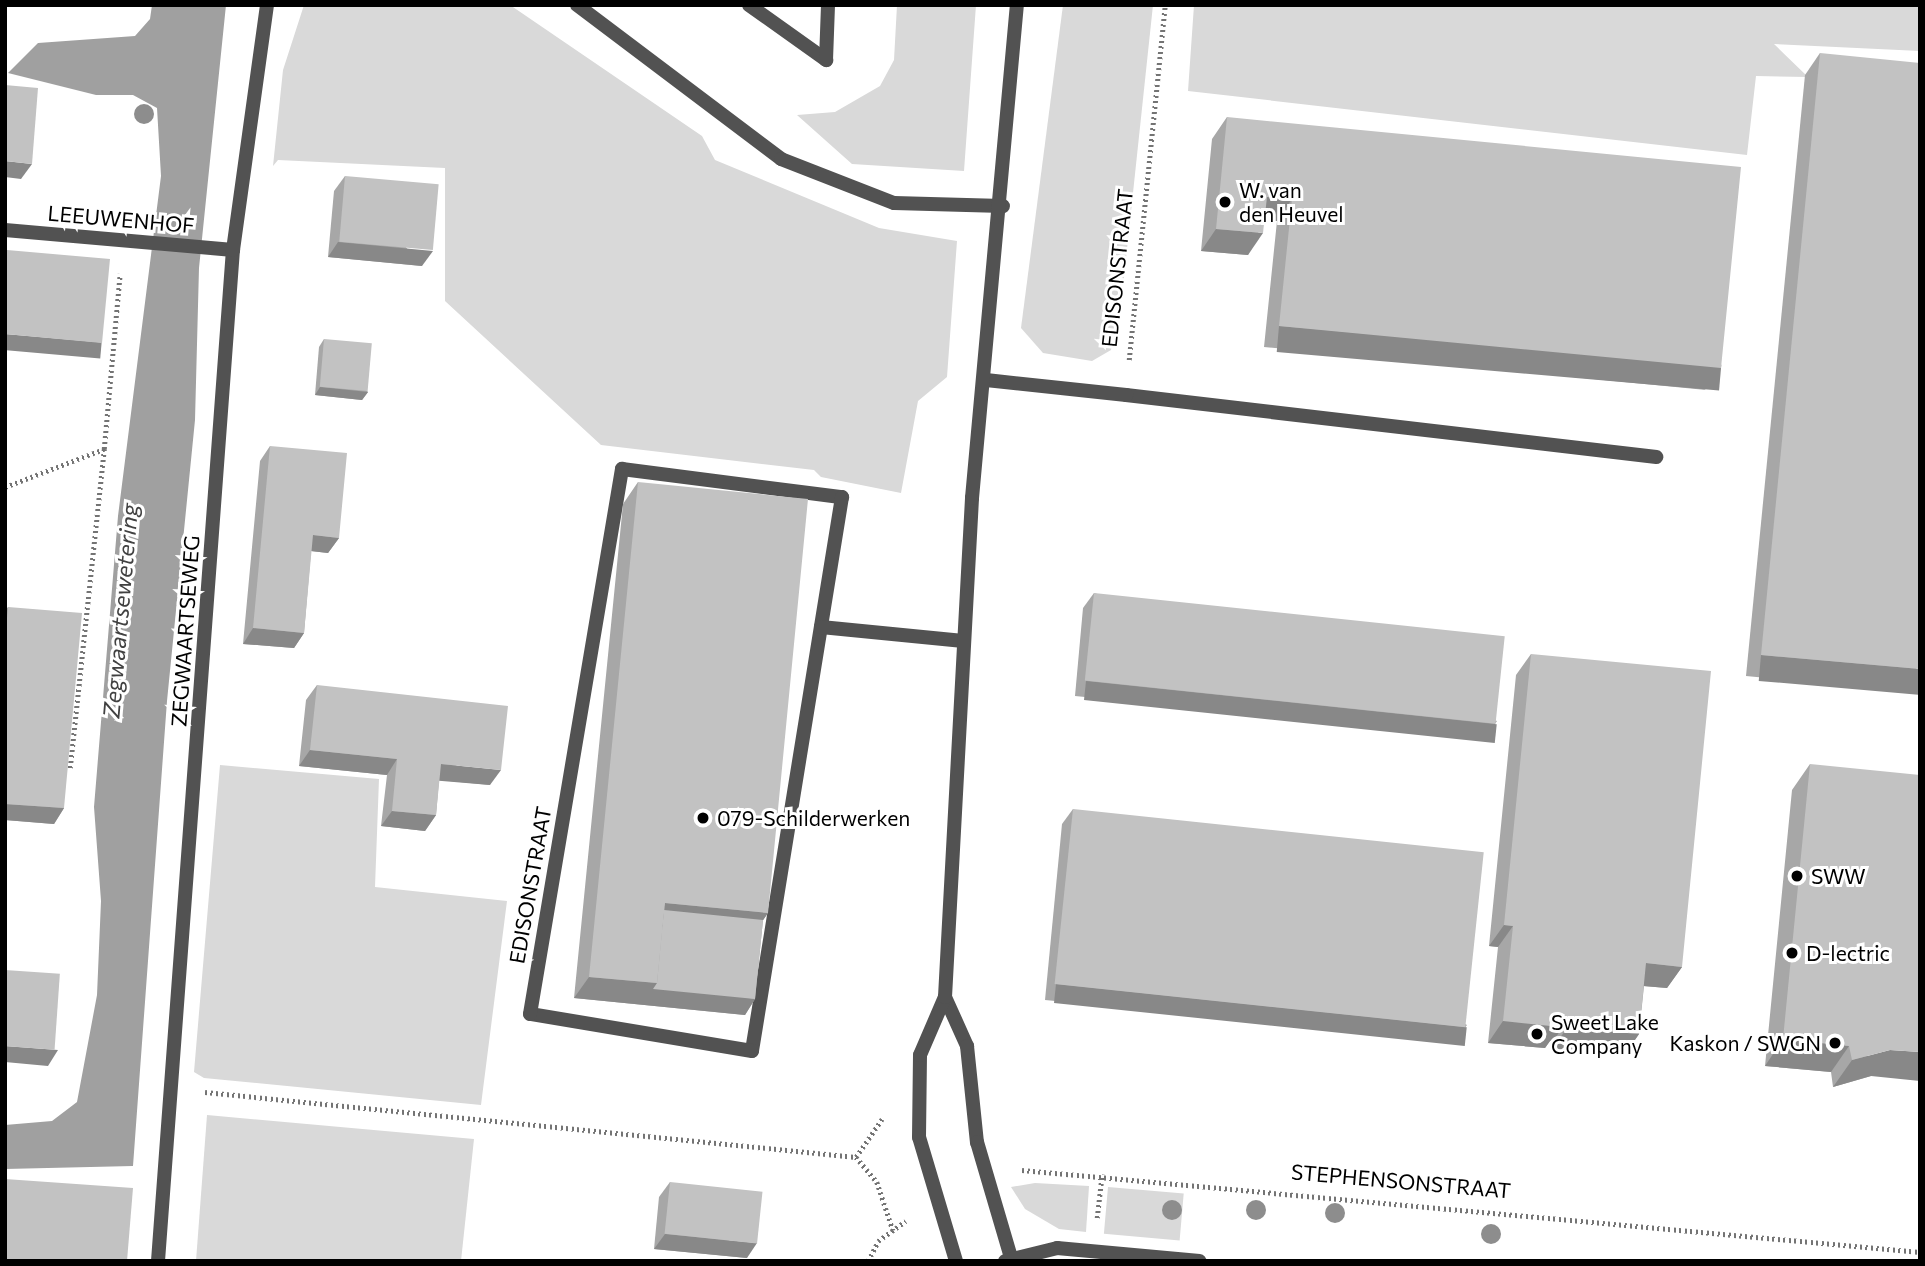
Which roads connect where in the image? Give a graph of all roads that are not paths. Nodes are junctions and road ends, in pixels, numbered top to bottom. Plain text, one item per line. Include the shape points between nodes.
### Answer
1 (267, 5) edge
2 (577, 5) edge
3 (749, 5) edge
4 (828, 5) edge
5 (1017, 5) edge
6 (1003, 206) junction
7 (5, 230) edge
8 (228, 250) junction
9 (986, 380) junction
10 (1656, 457) dead end
11 (821, 627) junction
12 (962, 641) junction
13 (945, 997) junction
14 (1010, 1260) edge
15 (159, 1261) edge
16 (956, 1261) edge
17 (1199, 1261) edge

1 - 8 street, ZEGWAARTSEWEG
2 - 6 street via 781,159 894,203
3 - 4 street via 826,60
5 - 6 street
6 - 9 street
7 - 8 street, LEEUWENHOF
8 - 15 street, ZEGWAARTSEWEG
9 - 10 street
9 - 12 street
11 - 11 street, EDISONSTRAAT via 842,497 622,469 530,1013 752,1051
11 - 12 street
12 - 13 street
13 - 14 street via 967,1046 978,1142
13 - 16 street via 920,1055 919,1137 934,1202
14 - 17 street via 1057,1248

